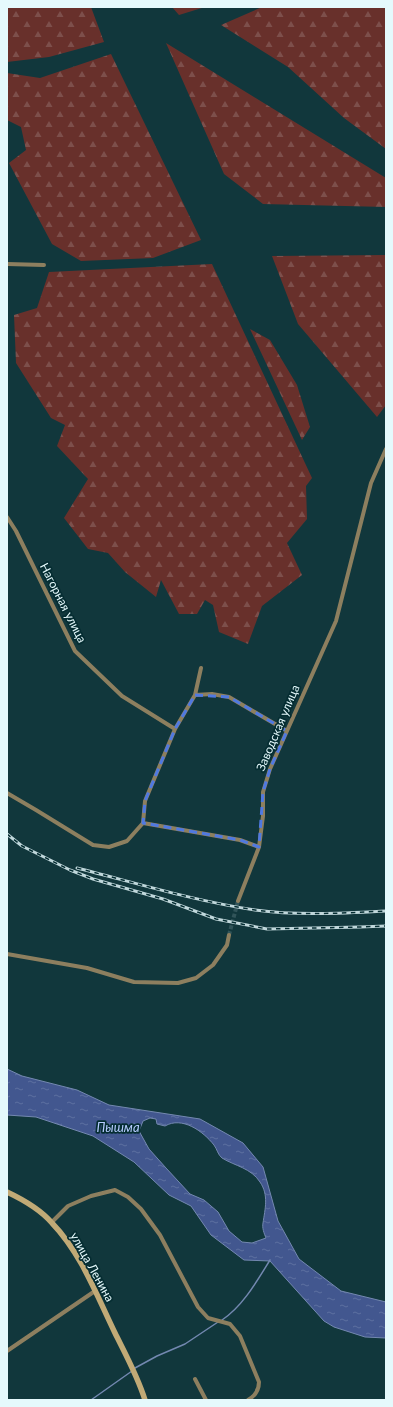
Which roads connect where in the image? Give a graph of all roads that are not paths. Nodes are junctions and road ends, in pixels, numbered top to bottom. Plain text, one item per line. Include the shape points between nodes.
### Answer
1 (7, 264) edge
2 (44, 265) dead end
3 (386, 449) edge
4 (7, 517) edge
5 (201, 668) dead end
6 (195, 695) junction
7 (174, 729) junction
8 (287, 731) junction
9 (7, 794) edge
10 (143, 824) junction
11 (259, 848) junction
12 (238, 902) tunnel mouth
13 (229, 935) tunnel mouth
14 (7, 954) edge
15 (7, 1192) edge
16 (52, 1222) junction
17 (95, 1291) junction
18 (7, 1351) edge
19 (195, 1379) dead end
20 (145, 1400) edge
21 (206, 1400) edge
22 (248, 1400) edge

1 - 2 street
3 - 8 street, Заводская улица via 371,483 336,621
4 - 7 street, Нагорная улица via 75,651 122,696
5 - 6 street
6 - 7 street
6 - 8 street via 229,697
7 - 10 street via 145,801
8 - 11 street, Заводская улица via 263,792
9 - 10 street via 93,845 109,847 127,841
10 - 11 street via 240,840
11 - 12 street, Заводская улица
13 - 14 street via 227,945 213,965 196,978 178,983 134,982 87,968
15 - 16 main road, улица Ленина via 39,1210
16 - 17 main road, улица Ленина via 71,1247
16 - 22 street via 68,1206 91,1196 115,1190 128,1198 160,1235 198,1307 208,1318 230,1324 240,1336 259,1382 256,1394
17 - 18 street
17 - 20 main road, улица Ленина
19 - 21 street

